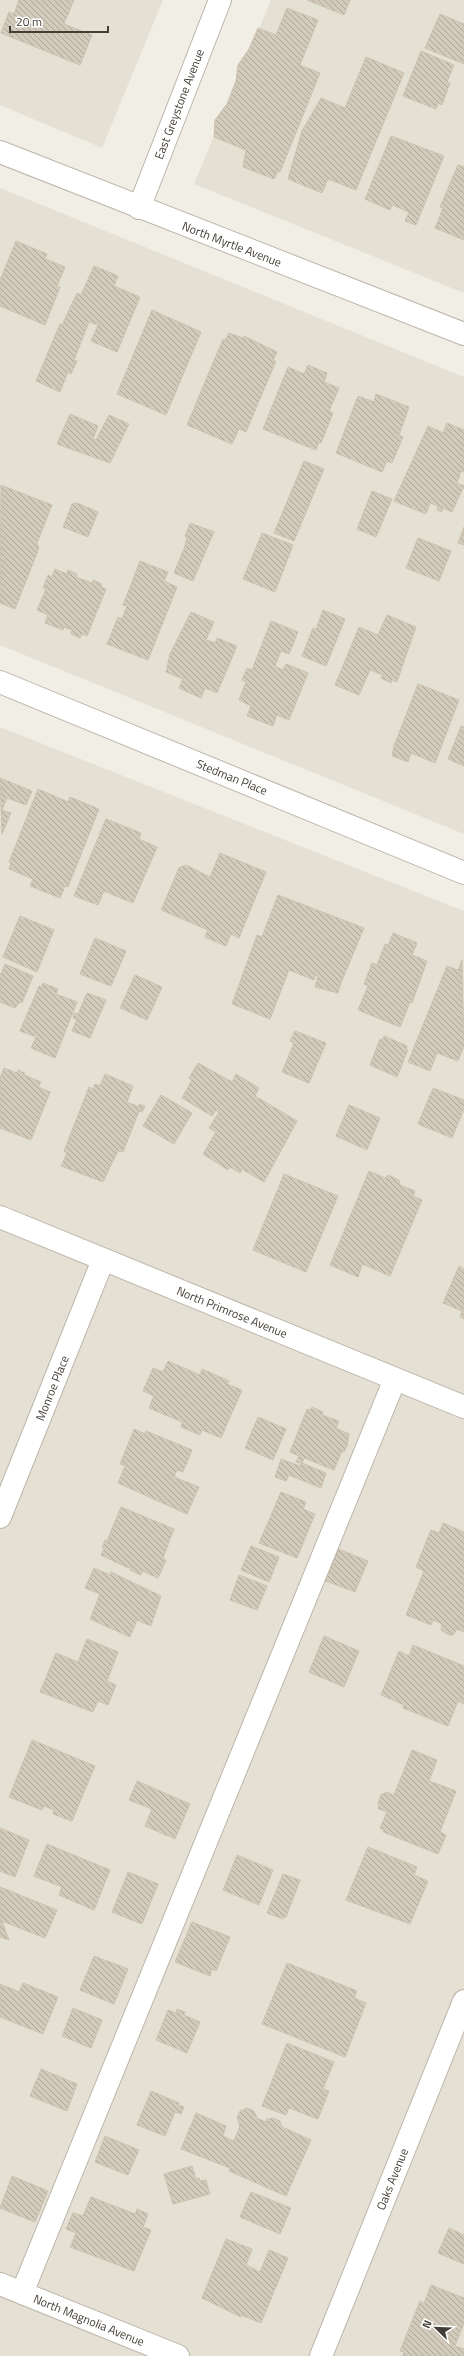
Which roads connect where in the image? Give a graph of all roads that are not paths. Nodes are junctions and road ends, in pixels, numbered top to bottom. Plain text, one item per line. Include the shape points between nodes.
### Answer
1 (220, 0) edge
2 (0, 152) edge
3 (139, 208) junction
4 (464, 334) edge
5 (0, 682) edge
6 (464, 873) edge
7 (0, 1217) edge
8 (103, 1260) junction
9 (395, 1379) junction
10 (464, 1407) edge
11 (0, 1517) edge
12 (464, 2001) edge
13 (0, 2284) edge
14 (22, 2293) junction
15 (178, 2356) edge
16 (321, 2356) edge

1 - 3 street, East Greystone Avenue
2 - 3 street, North Myrtle Avenue
3 - 4 street, North Myrtle Avenue
5 - 6 street, Stedman Place
7 - 8 street, North Primrose Avenue
8 - 9 street, North Primrose Avenue
8 - 11 street, Monroe Place
9 - 10 street, North Primrose Avenue
9 - 14 street
12 - 16 street, Oaks Avenue
13 - 14 street, North Magnolia Avenue
14 - 15 street, North Magnolia Avenue

